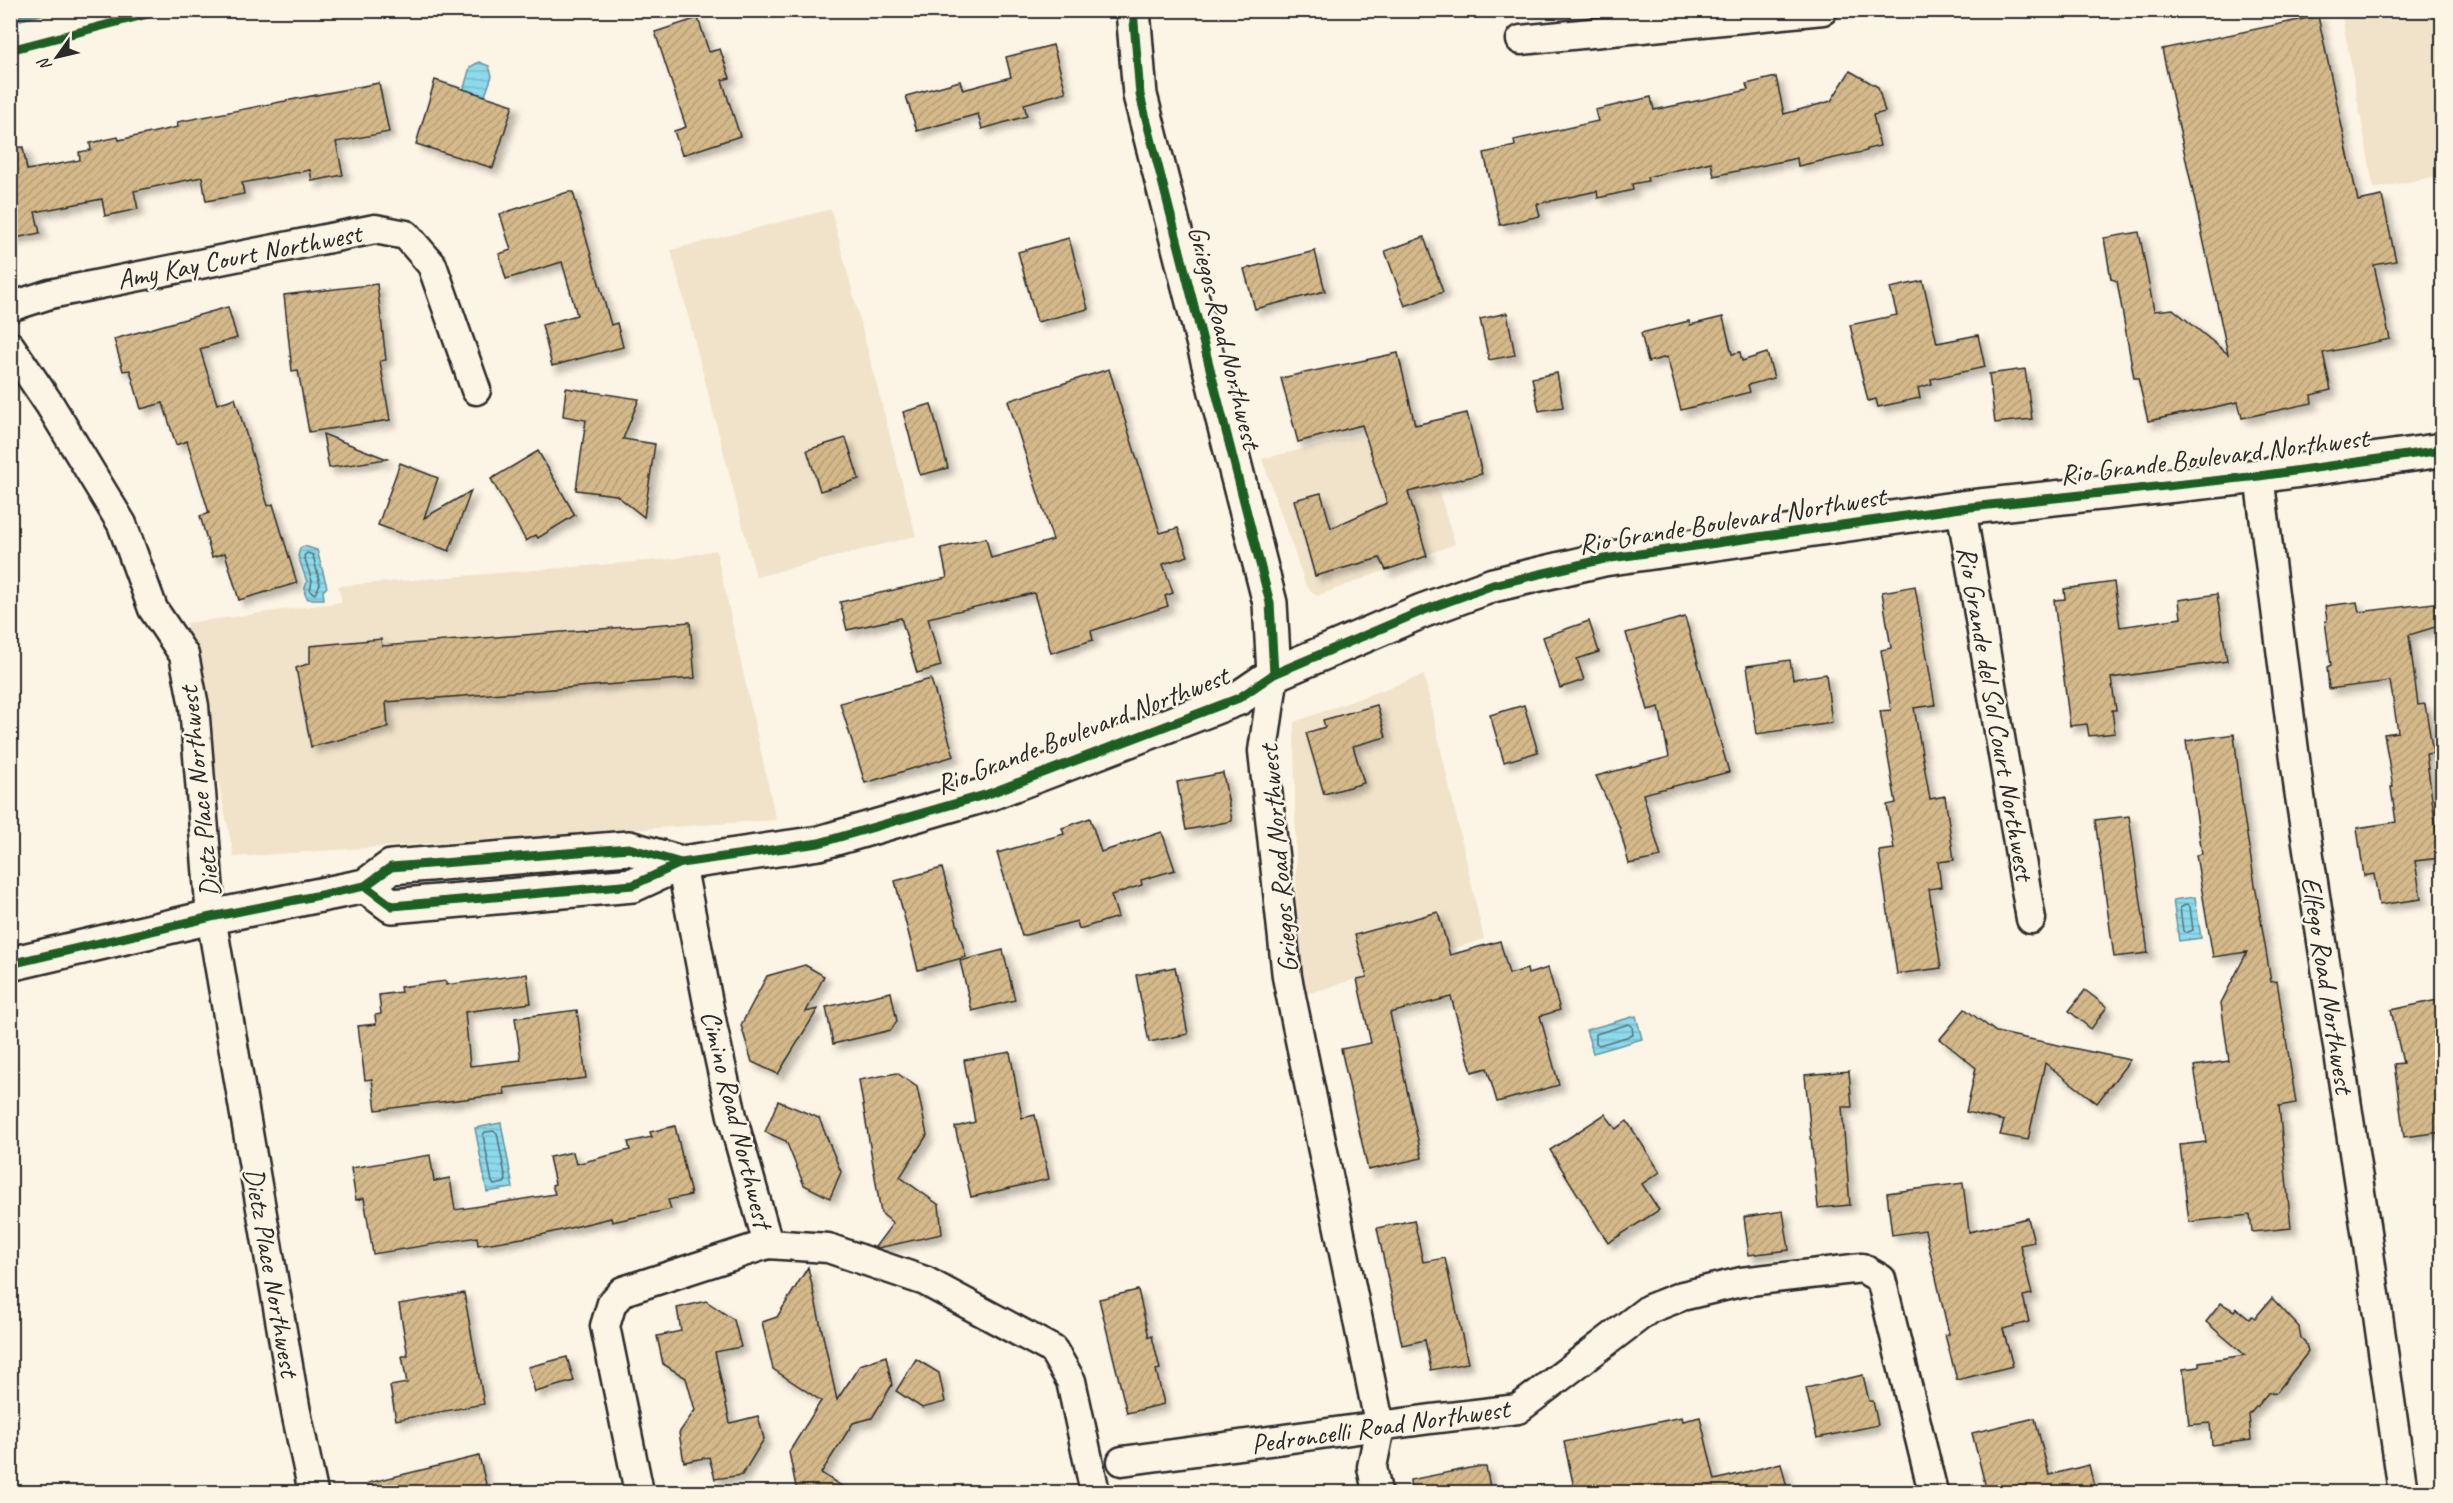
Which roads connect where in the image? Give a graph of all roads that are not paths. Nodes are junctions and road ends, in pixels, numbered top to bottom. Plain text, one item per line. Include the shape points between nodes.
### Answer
1 (1133, 10) edge
2 (1823, 10) edge
3 (1521, 40) dead end
4 (10, 307) edge
5 (10, 346) edge
6 (476, 390) dead end
7 (2442, 450) edge
8 (2259, 476) junction
9 (1961, 508) junction
10 (1274, 674) junction
11 (681, 863) junction
12 (211, 917) junction
13 (2031, 919) dead end
14 (10, 964) edge
15 (768, 1244) junction
16 (1380, 1427) junction
17 (1122, 1461) dead end
18 (313, 1492) edge
19 (639, 1492) edge
20 (1095, 1492) edge
21 (1377, 1492) edge
22 (1933, 1492) edge
23 (2403, 1492) edge

1 - 10 main road, Griegos Road Northwest via 1140,95 1270,603
2 - 3 street
4 - 6 street, Amy Kay Court Northwest via 50,294 375,229 406,235 432,265
5 - 12 street, Dietz Place Northwest via 122,524 153,609 183,655 194,706
7 - 8 main road, Rio Grande Boulevard Northwest
8 - 9 main road, Rio Grande Boulevard Northwest
8 - 23 street, Elfego Road Northwest via 2299,790
9 - 10 main road, Rio Grande Boulevard Northwest via 1604,559 1504,582 1422,611
9 - 13 street, Rio Grande del Sol Court Northwest
10 - 11 main road, Rio Grande Boulevard Northwest via 1239,698 988,794 819,843
10 - 16 street, Griegos Road Northwest via 1263,751 1287,977
11 - 12 main road, Rio Grande Boulevard Northwest via 628,848 391,867 365,886
11 - 15 street, Cimino Road Northwest via 732,1116
12 - 14 main road, Rio Grande Boulevard Northwest
12 - 18 street, Dietz Place Northwest
15 - 19 street via 623,1291 612,1302 605,1326
15 - 20 street, Cimino Road Northwest via 828,1248 925,1281 1053,1350 1071,1381
16 - 17 street, Pedroncelli Road Northwest
16 - 21 street via 1372,1467
16 - 22 street, Pedroncelli Road Northwest via 1518,1409 1649,1309 1682,1296 1741,1282 1862,1268 1881,1279

